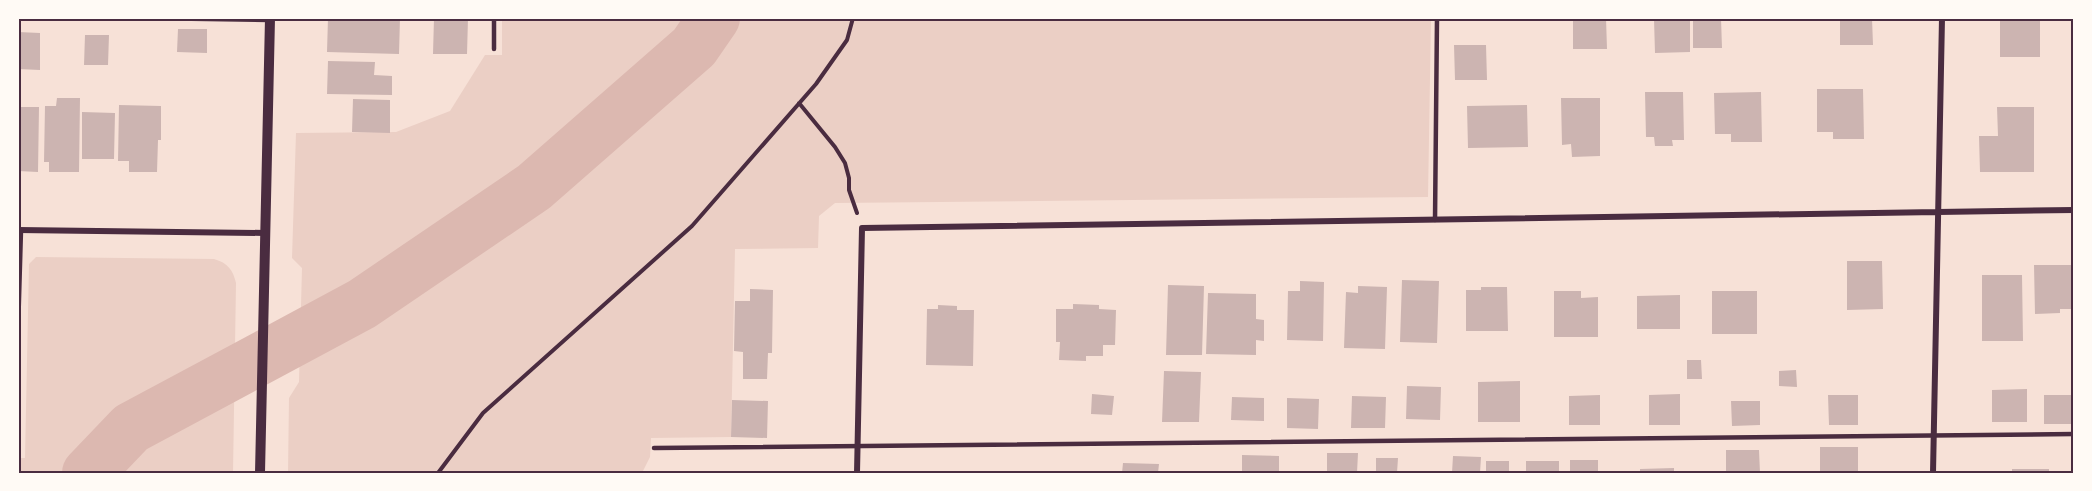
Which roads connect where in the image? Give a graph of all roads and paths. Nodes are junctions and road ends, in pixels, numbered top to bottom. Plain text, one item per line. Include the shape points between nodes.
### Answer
1 (143, 18) edge
2 (494, 18) edge
3 (853, 18) edge
4 (1437, 18) edge
5 (1942, 18) edge
6 (270, 19) edge
7 (494, 49) dead end
8 (799, 103) junction
9 (2074, 210) edge
10 (1939, 211) junction
11 (1435, 220) junction
12 (862, 228) junction
13 (19, 230) edge
14 (265, 233) junction
15 (18, 333) edge
16 (2074, 434) edge
17 (1935, 436) junction
18 (858, 446) junction
19 (654, 448) dead end
20 (260, 473) edge
21 (438, 473) edge
22 (857, 473) edge
23 (1934, 473) edge

1 - 6 lane
2 - 7 lane
3 - 8 path via 847,40
4 - 11 lane
5 - 10 street
6 - 14 street
8 - 12 path via 845,163
8 - 21 path via 692,226 483,413
9 - 10 street
10 - 11 street
10 - 17 street
11 - 12 street
12 - 18 street
13 - 14 street
13 - 15 lane
14 - 20 street
16 - 17 lane
17 - 18 lane
17 - 23 street
18 - 19 lane
18 - 22 street

